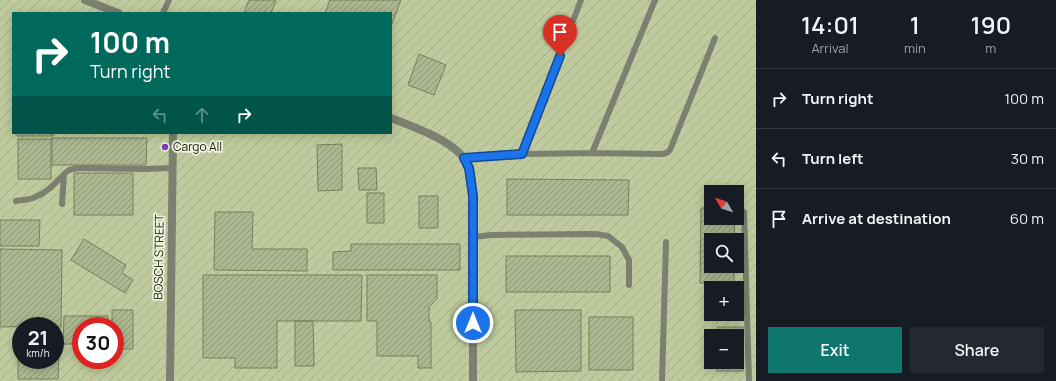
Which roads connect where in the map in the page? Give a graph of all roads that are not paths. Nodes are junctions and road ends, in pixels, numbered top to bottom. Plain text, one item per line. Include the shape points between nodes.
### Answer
1 (85, 0) edge
2 (169, 0) edge
3 (581, 0) edge
4 (655, 0) edge
5 (115, 12) edge
6 (163, 12) edge
7 (715, 38) dead end
8 (392, 118) edge
9 (173, 134) edge
10 (592, 153) junction
11 (522, 154) junction
12 (464, 158) junction
13 (172, 168) junction
14 (64, 174) junction
15 (16, 202) dead end
16 (62, 204) dead end
17 (744, 212) dead end
18 (473, 237) junction
19 (666, 242) dead end
20 (629, 285) dead end
21 (170, 381) edge
22 (473, 381) edge
23 (662, 381) edge
24 (749, 381) edge

1 - 5 street
2 - 6 lane
3 - 11 lane
4 - 10 lane
7 - 10 lane via 670,150 664,154
8 - 12 street via 448,143
9 - 13 street, BOSCH STREET
10 - 11 lane
11 - 12 lane
12 - 18 street via 471,177
13 - 14 lane via 78,168
13 - 21 street, BOSCH STREET
14 - 15 lane via 35,198
14 - 16 lane
17 - 24 lane
18 - 20 lane via 595,234 608,236 622,247 629,260
18 - 22 street
19 - 23 lane

